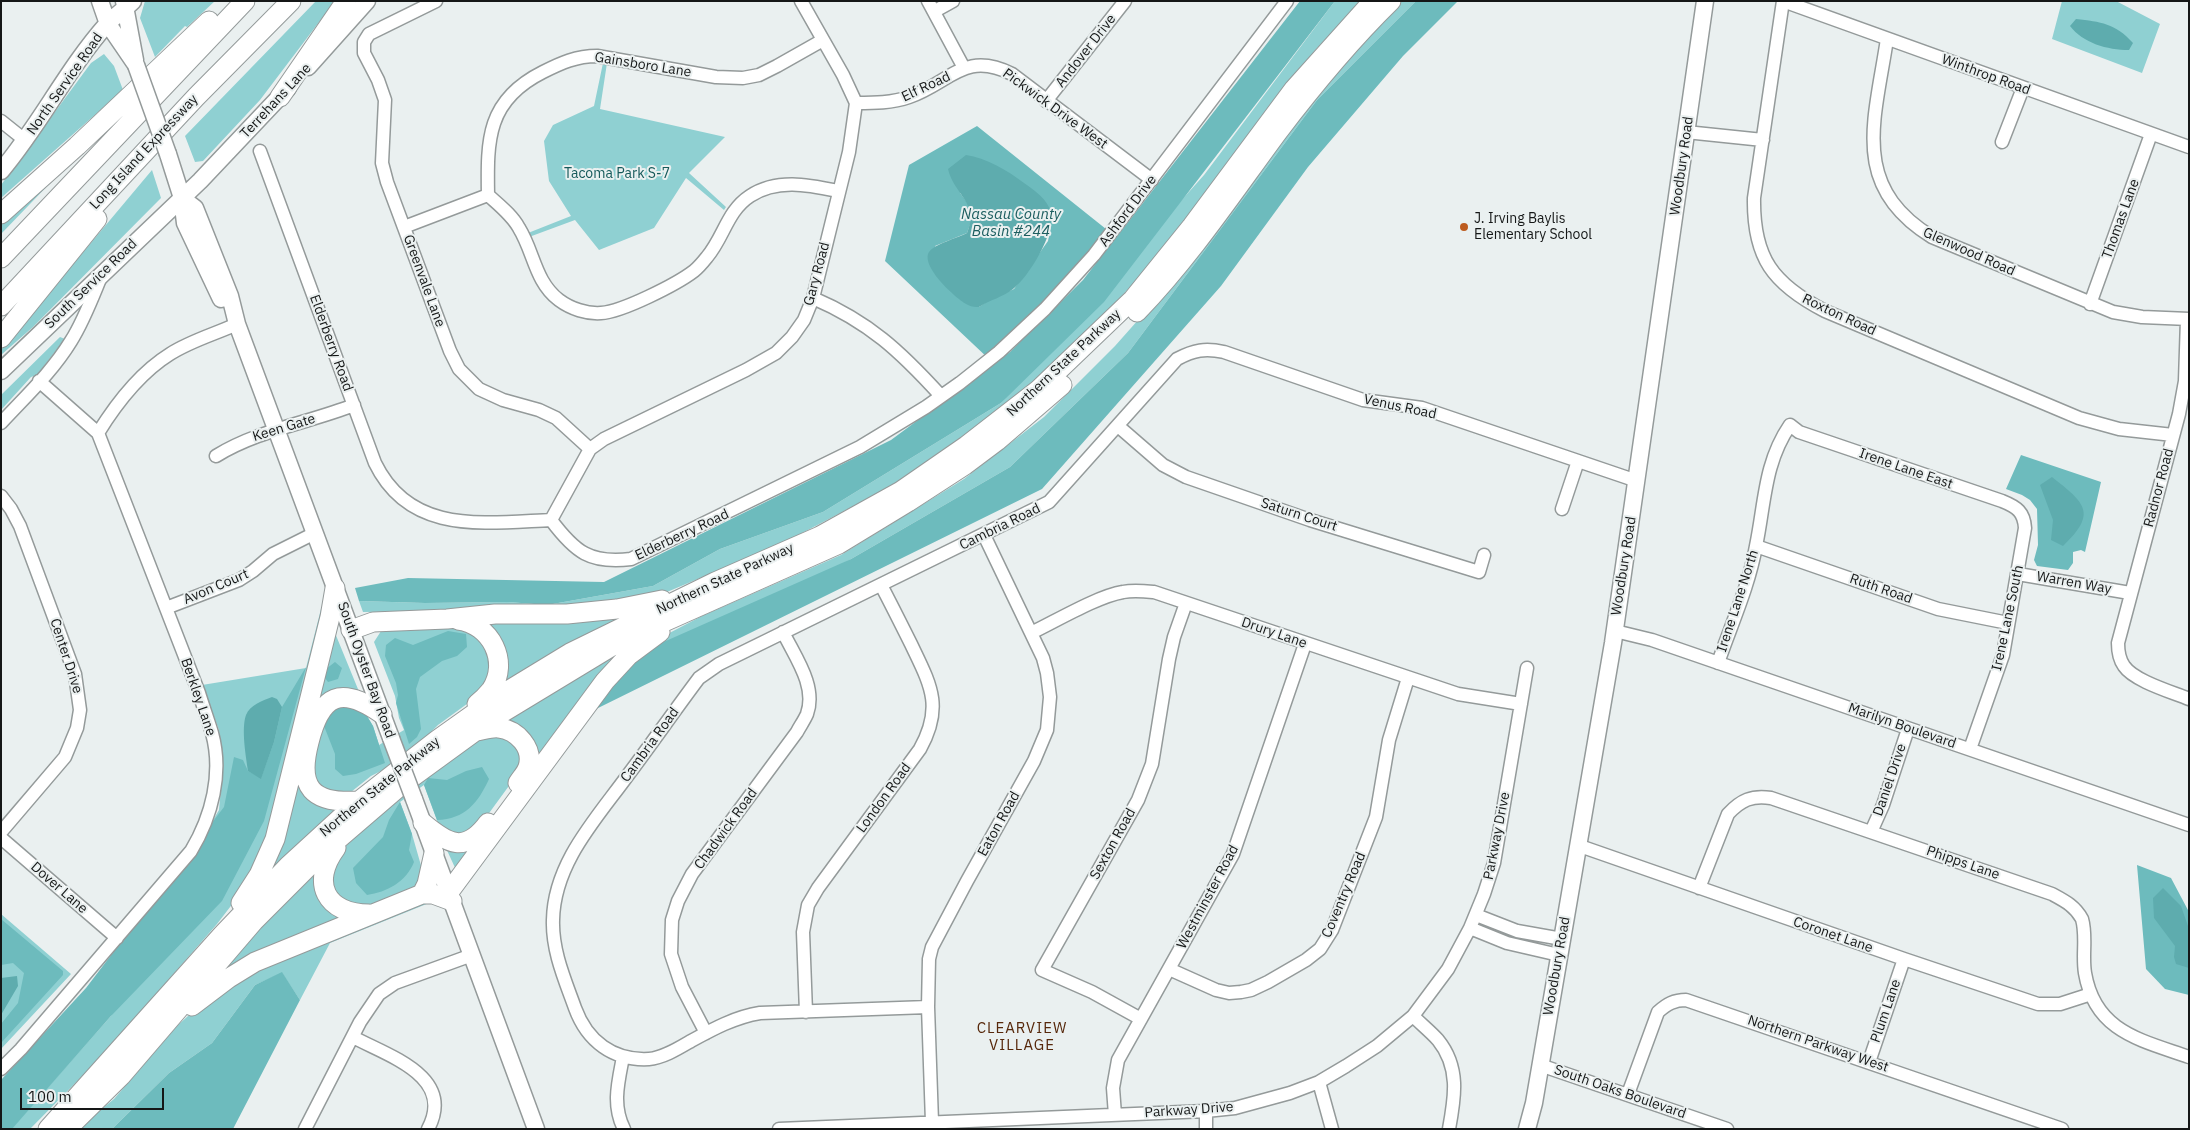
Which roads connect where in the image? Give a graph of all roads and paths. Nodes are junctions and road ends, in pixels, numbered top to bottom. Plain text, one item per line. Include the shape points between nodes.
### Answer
1 (100, 1) edge
2 (240, 1) edge
3 (245, 1) edge
4 (291, 1) edge
5 (346, 1) edge
6 (367, 1) edge
7 (436, 1) edge
8 (801, 1) edge
9 (954, 1) edge
10 (1124, 1) edge
11 (1287, 1) edge
12 (1373, 1) edge
13 (1391, 1) edge
14 (1705, 1) edge
15 (1783, 1) edge
16 (128, 3) edge
17 (932, 6) edge
18 (108, 24) junction
19 (1887, 39) junction
20 (823, 40) junction
21 (136, 65) junction
22 (964, 68) junction
23 (2023, 88) junction
24 (280, 97) junction
25 (1046, 101) junction
26 (856, 103) junction
27 (1, 120) edge
28 (1686, 132) junction
29 (2151, 134) junction
30 (26, 140) junction
31 (1763, 140) junction
32 (2002, 142) dead end
33 (2189, 147) edge
34 (260, 151) dead end
35 (131, 166) junction
36 (1, 171) edge
37 (1152, 180) junction
38 (838, 191) junction
39 (488, 195) junction
40 (182, 198) junction
41 (1, 214) edge
42 (404, 227) junction
43 (1, 258) edge
44 (101, 274) junction
45 (813, 298) junction
46 (2090, 304) junction
47 (1, 306) edge
48 (2188, 319) edge
49 (237, 324) junction
50 (1, 338) edge
51 (1191, 352) joint
52 (1, 371) edge
53 (39, 381) junction
54 (941, 396) junction
55 (354, 404) junction
56 (1, 423) edge
57 (1790, 425) joint
58 (1118, 426) junction
59 (276, 430) junction
60 (98, 433) junction
61 (2173, 435) junction
62 (590, 449) junction
63 (216, 456) dead end
64 (1578, 461) junction
65 (1638, 481) junction
66 (1, 496) edge
67 (1562, 509) dead end
68 (2022, 513) joint
69 (551, 520) junction
70 (315, 533) junction
71 (984, 535) junction
72 (1756, 546) junction
73 (1484, 556) dead end
74 (2018, 574) junction
75 (882, 585) junction
76 (335, 588) junction
77 (2130, 593) junction
78 (704, 597) junction
79 (1186, 603) junction
80 (166, 608) junction
81 (447, 619) junction
82 (2008, 623) junction
83 (351, 630) junction
84 (1614, 631) junction
85 (783, 632) junction
86 (1031, 633) junction
87 (1305, 644) junction
88 (1718, 663) junction
89 (1527, 668) dead end
90 (1408, 678) junction
91 (2189, 699) edge
92 (1521, 704) junction
93 (382, 714) junction
94 (1908, 729) junction
95 (475, 731) junction
96 (437, 740) junction
97 (1970, 749) junction
98 (359, 801) junction
99 (423, 823) junction
100 (2189, 825) edge
101 (348, 831) junction
102 (1, 832) edge
103 (1871, 832) junction
104 (1, 838) edge
105 (1577, 845) junction
106 (434, 853) junction
107 (1700, 888) junction
108 (422, 894) junction
109 (450, 896) junction
110 (372, 914) junction
111 (1476, 915) junction
112 (1470, 928) junction
113 (222, 935) junction
114 (117, 938) junction
115 (1560, 947) junction
116 (472, 954) junction
117 (1904, 959) junction
118 (1169, 969) junction
119 (2090, 994) junction
120 (928, 1007) junction
121 (806, 1012) junction
122 (1413, 1016) junction
123 (1141, 1019) junction
124 (167, 1024) junction
125 (706, 1033) junction
126 (353, 1037) junction
127 (623, 1057) junction
128 (2189, 1057) edge
129 (1869, 1062) junction
130 (1540, 1065) junction
131 (1, 1069) edge
132 (1319, 1082) junction
133 (1628, 1094) junction
134 (1206, 1111) junction
135 (1115, 1114) junction
136 (932, 1122) junction
137 (48, 1129) edge
138 (67, 1129) edge
139 (305, 1129) edge
140 (428, 1129) edge
141 (536, 1129) edge
142 (624, 1129) edge
143 (779, 1129) edge
144 (1206, 1129) edge
145 (1332, 1129) edge
146 (1449, 1129) edge
147 (1527, 1129) edge
148 (1728, 1129) edge
149 (2062, 1129) edge

1 - 18 main road, South Oyster Bay Road
2 - 41 highway via 209,21
3 - 43 highway
4 - 35 highway, Long Island Expressway
5 - 24 highway
6 - 24 main road, Terrehans Lane
7 - 42 street, Greenvale Lane via 370,34 364,42 364,52 385,100 382,163
8 - 20 street
9 - 17 street
10 - 25 street, Andover Drive
11 - 37 street, Ashford Drive
12 - 78 highway, Northern State Parkway via 1294,89 1192,226 1138,292 1038,390 901,491
13 - 78 highway, Northern State Parkway via 1314,87 1158,290 1102,348 1026,418 935,486 838,544
14 - 28 main road, Woodbury Road
15 - 19 street, Winthrop Road
15 - 31 street, Roxton Road
16 - 18 main road, North Service Road
16 - 21 main road, South Oyster Bay Road
17 - 22 street
18 - 21 main road, South Oyster Bay Road
18 - 30 main road, North Service Road
19 - 23 street, Winthrop Road
19 - 46 street, Glenwood Road via 1873,146 1878,176 1895,207 1911,224 1932,237
20 - 26 street
20 - 39 street, Gainsboro Lane via 760,75 743,78 716,77 597,56 566,60 524,81 502,104 491,134 487,164
21 - 40 main road, South Oyster Bay Road, bridge
22 - 25 street, Pickwick Drive West via 985,65 1003,70
22 - 26 street, Elf Road via 911,97
23 - 29 street, Winthrop Road
23 - 32 street
24 - 40 main road, Terrehans Lane
25 - 37 street, Pickwick Drive West
26 - 38 street, Gary Road
27 - 30 street
28 - 31 street
28 - 65 main road, Woodbury Road
29 - 33 street, Winthrop Road
29 - 46 street, Thomas Lane
30 - 36 main road, North Service Road
31 - 61 street, Roxton Road via 1754,198 1756,236 1769,266 1798,297 2079,418 2119,428
34 - 55 street, Elderberry Road
35 - 47 highway, Long Island Expressway
35 - 50 highway via 113,199
37 - 54 street, Ashford Drive via 1094,255 1045,310 999,352
38 - 39 street via 790,183 751,195 731,213 709,255 695,270 620,309 603,313 574,309 548,291 519,227
38 - 45 street, Gary Road
39 - 42 street
40 - 44 main road, South Service Road
40 - 49 main road, South Oyster Bay Road via 185,223 220,299
42 - 62 street, Greenvale Lane via 450,350 464,376 488,394 556,418
44 - 52 main road, South Service Road
44 - 53 street via 88,310 70,341
45 - 54 street via 874,331 906,358
45 - 62 street, Gary Road via 804,320 776,353
46 - 48 street, Glenwood Road via 2124,315
48 - 61 street, Radnor Road via 2185,381
49 - 59 main road, South Oyster Bay Road
49 - 60 street via 182,347 157,363 109,415
51 - 58 street, Cambria Road via 1177,359
51 - 64 street, Venus Road via 1207,348 1224,352 1363,400 1422,408
53 - 56 street
53 - 60 street, Berkley Lane
54 - 69 street, Elderberry Road via 860,447 631,560 590,557 567,541
55 - 59 street, Keen Gate
55 - 69 street, Elderberry Road via 380,474 394,493 413,508 454,522
57 - 68 street, Irene Lane East via 1800,432 2017,507
57 - 72 street, Irene Lane North via 1781,439 1766,481
58 - 71 street, Cambria Road via 1049,502
58 - 73 street, Saturn Court via 1163,465 1186,477 1310,520 1478,572
59 - 63 street, Keen Gate via 250,438
59 - 70 main road, South Oyster Bay Road
60 - 80 street, Berkley Lane
61 - 77 street, Radnor Road
62 - 69 street, Gary Road
64 - 65 street, Venus Road
64 - 67 street
65 - 84 main road, Woodbury Road
66 - 102 street, Center Drive via 20,526 75,674 80,704 77,728 65,757
68 - 74 street, Irene Lane South via 2025,528
70 - 76 main road, South Oyster Bay Road
70 - 80 street, Avon Court via 273,554 239,580
71 - 75 street, Cambria Road
71 - 86 street, Eaton Road
72 - 82 street, Ruth Road via 1938,609
72 - 88 street, Irene Lane North
74 - 77 street, Warren Way
74 - 82 street, Irene Lane South
75 - 85 street, Cambria Road
75 - 121 street, London Road via 930,682 932,720 920,749 808,905 803,932
76 - 83 main road, South Oyster Bay Road
76 - 113 highway via 275,839 259,875
77 - 91 street, Radnor Road via 2118,643 2118,654 2124,666 2134,674
78 - 81 highway via 667,599 567,614 495,614
78 - 95 highway, Northern State Parkway via 619,642
78 - 96 highway, Northern State Parkway via 570,653 496,698
78 - 109 highway via 618,666 586,705
79 - 86 street, Drury Lane via 1154,592 1122,592
79 - 87 street, Drury Lane
79 - 123 street, Sexton Road via 1168,659 1152,764 1138,800 1042,970
80 - 114 street, Berkley Lane via 213,735 217,762 215,787 206,821 191,851
81 - 83 highway via 373,622
81 - 96 highway via 467,621 487,634 494,644 499,665 491,690
82 - 97 street, Irene Lane South via 2003,655
83 - 93 main road, South Oyster Bay Road
84 - 88 street, Marilyn Boulevard via 1652,640
84 - 105 main road, Woodbury Road
85 - 125 street, Chadwick Road via 807,683 810,700 806,714 797,732 692,874 672,920 670,943 675,968
85 - 127 street, Cambria Road via 719,664 699,678 577,844 560,878 553,921 560,968 584,1029 604,1049
86 - 120 street, Eaton Road via 1047,673 1050,697 1047,730 1034,761 932,947 927,969
87 - 90 street, Drury Lane
87 - 118 street, Westminster Road via 1233,854
88 - 94 street, Marilyn Boulevard
89 - 92 street, Parkway Drive
90 - 92 street, Drury Lane via 1458,694
90 - 118 street, Coventry Road via 1389,740 1376,817 1332,930 1320,949 1268,982 1241,992 1216,990
92 - 111 street, Parkway Drive via 1494,863
93 - 98 highway via 353,698 341,698 324,706 313,727 304,768 311,789 328,800
93 - 99 main road, South Oyster Bay Road, bridge
94 - 97 street, Marilyn Boulevard
94 - 103 street, Daniel Drive
95 - 99 highway via 499,728 517,735 529,758 522,778 480,834 470,841 455,843
95 - 101 highway, Northern State Parkway via 400,786
96 - 98 highway, Northern State Parkway
97 - 100 street, Marilyn Boulevard
98 - 113 highway, Northern State Parkway via 288,866
99 - 106 main road, South Oyster Bay Road
101 - 110 highway via 327,862 323,874 324,890 334,904 347,912
101 - 124 highway, Northern State Parkway via 254,921
103 - 107 street, Phipps Lane via 1771,798 1751,797 1737,804 1728,814
103 - 119 street, Phipps Lane via 2068,902 2078,911 2084,926 2085,972
104 - 114 street, Dover Lane
105 - 107 street, Coronet Lane
105 - 115 main road, Woodbury Road
106 - 108 highway
106 - 109 main road, South Oyster Bay Road
107 - 117 street, Coronet Lane
108 - 109 highway
108 - 110 highway
109 - 116 main road, South Oyster Bay Road
110 - 124 highway via 255,962
111 - 112 street, Parkway Drive
111 - 115 street
112 - 115 street via 1507,943
112 - 122 street, Parkway Drive via 1448,970
113 - 137 highway, Northern State Parkway
114 - 131 street, Berkley Lane
115 - 130 main road, Woodbury Road
116 - 126 street via 388,988 370,1004
116 - 141 main road, South Oyster Bay Road
117 - 119 street, Coronet Lane via 2038,1004 2060,1004
117 - 129 street, Plum Lane
118 - 123 street, Westminster Road
119 - 128 street, Phipps Lane via 2106,1019 2117,1029
120 - 121 street, Cambria Road
120 - 136 street, Eaton Road
121 - 125 street, Cambria Road via 745,1016
122 - 132 street, Parkway Drive via 1376,1046
122 - 146 street via 1438,1040 1452,1065 1455,1096
123 - 135 street, Westminster Road via 1118,1060 1113,1088
124 - 138 highway, Northern State Parkway via 121,1076
125 - 127 street, Cambria Road via 655,1058
126 - 139 street
126 - 140 street via 412,1068 427,1081 435,1102
127 - 142 street via 616,1104
129 - 133 street, Northern Parkway West via 1698,1003 1678,1000 1666,1004 1658,1012
129 - 149 street, Northern Parkway West
130 - 133 street, South Oaks Boulevard
130 - 147 main road, Woodbury Road
132 - 134 street, Parkway Drive via 1261,1102
132 - 145 street
133 - 148 street, South Oaks Boulevard
134 - 135 street, Parkway Drive
134 - 144 street
135 - 136 street, Parkway Drive
136 - 143 street, Parkway Drive

